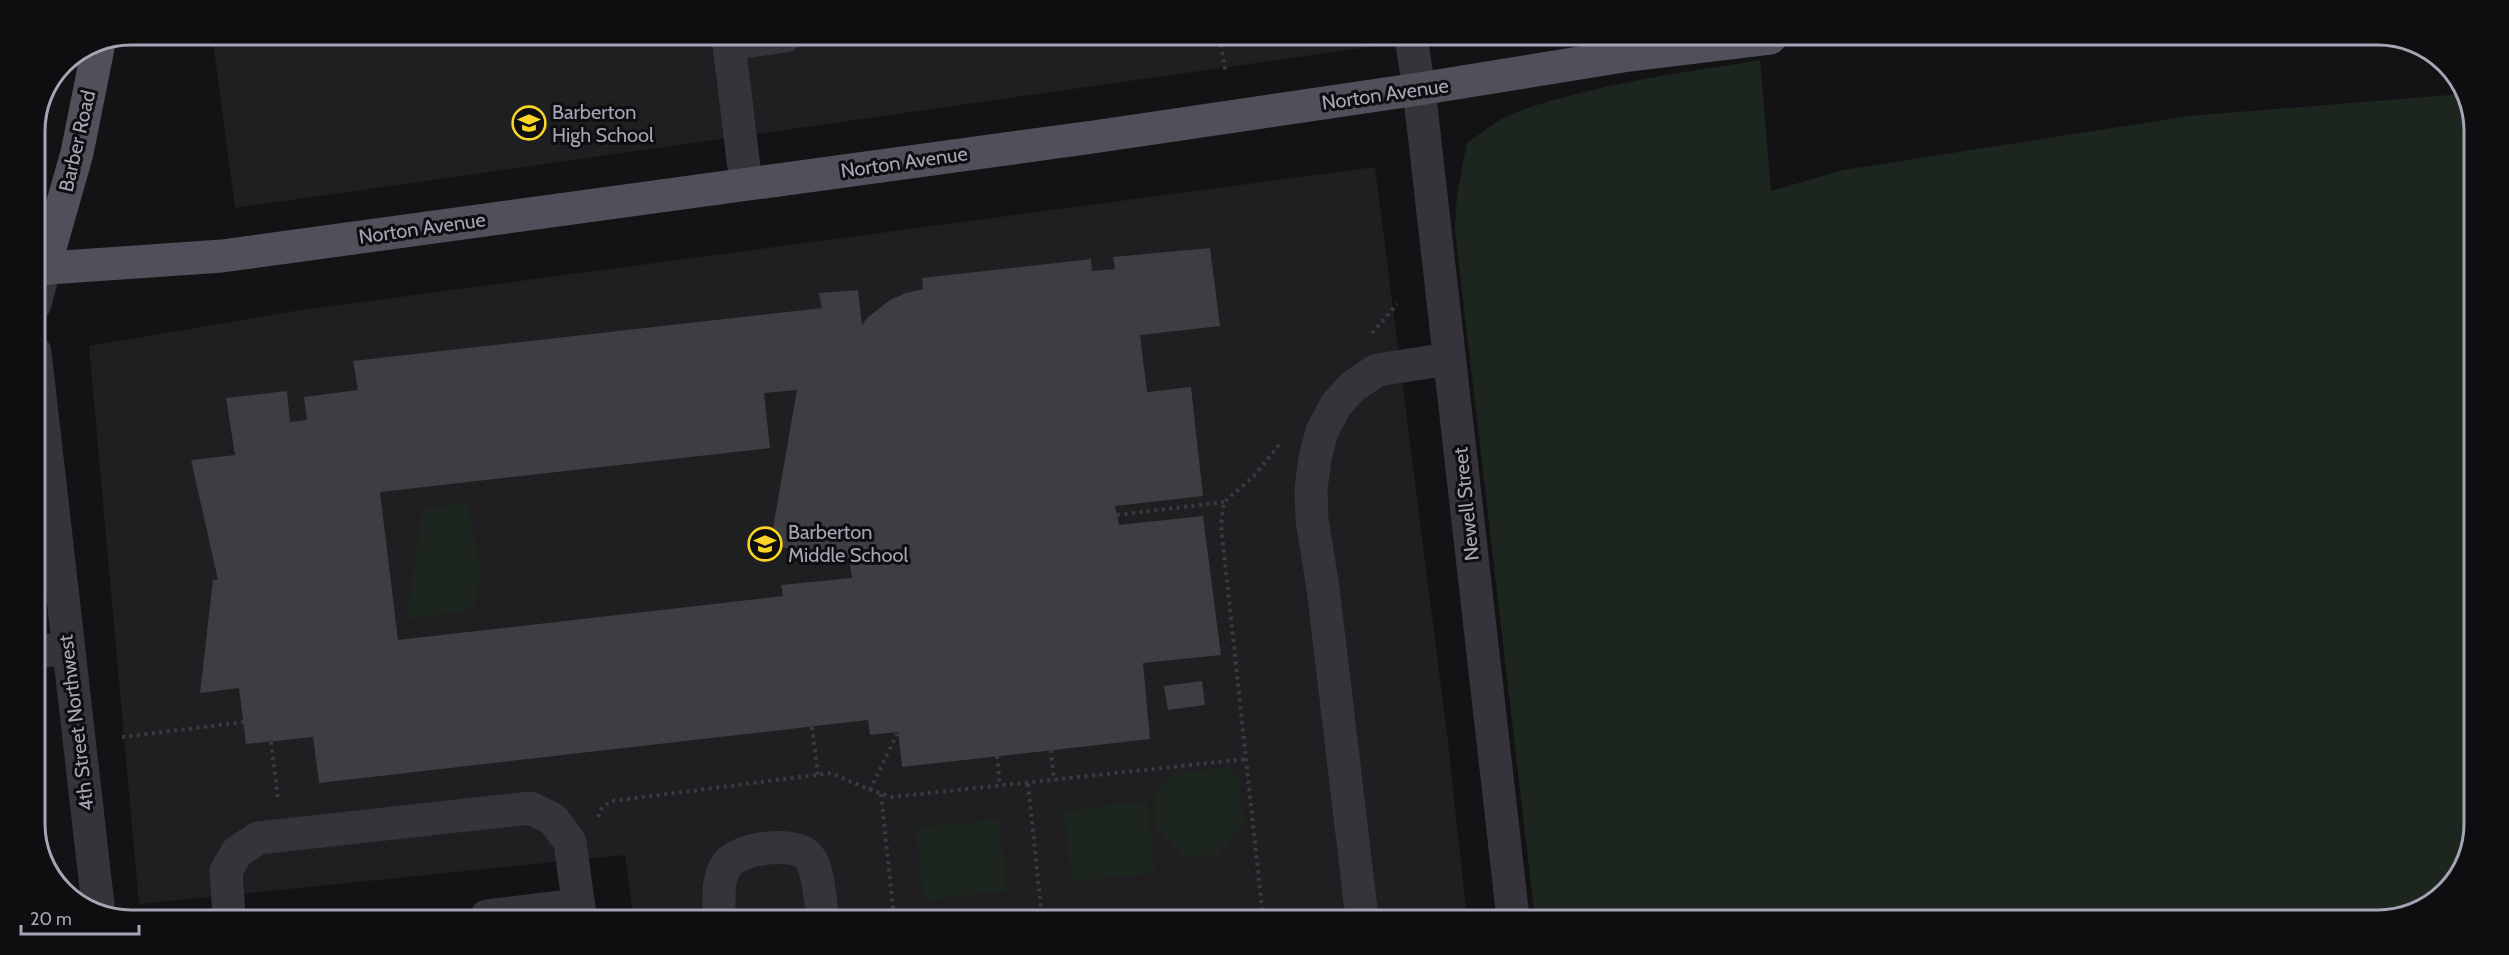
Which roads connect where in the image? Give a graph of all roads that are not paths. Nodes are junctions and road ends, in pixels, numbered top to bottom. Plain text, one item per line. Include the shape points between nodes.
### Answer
1 (729, 45) edge
2 (1412, 45) edge
3 (1712, 45) edge
4 (97, 52) edge
5 (1419, 89) junction
6 (746, 184) junction
7 (45, 253) edge
8 (45, 269) edge
9 (1449, 359) junction
10 (45, 442) edge
11 (68, 648) junction
12 (45, 651) edge
13 (98, 903) edge
14 (229, 910) edge
15 (579, 910) edge
16 (719, 910) edge
17 (822, 910) edge
18 (1361, 910) edge
19 (1512, 910) edge

1 - 6 street
2 - 5 street, Newell Street
3 - 5 main road, Norton Avenue
4 - 7 main road, Barber Road via 77,153
5 - 6 main road, Norton Avenue
5 - 9 street, Newell Street
6 - 8 main road, Norton Avenue via 222,256
9 - 18 street via 1377,370 1352,387 1322,430 1315,459 1312,520
9 - 19 street, Newell Street
10 - 11 street, 4th Street Northwest
11 - 12 street
11 - 13 street, 4th Street Northwest
14 - 15 street via 226,871 237,852 258,838 530,808 553,819 570,842
16 - 17 street via 727,864 747,852 782,847 806,854 814,866

